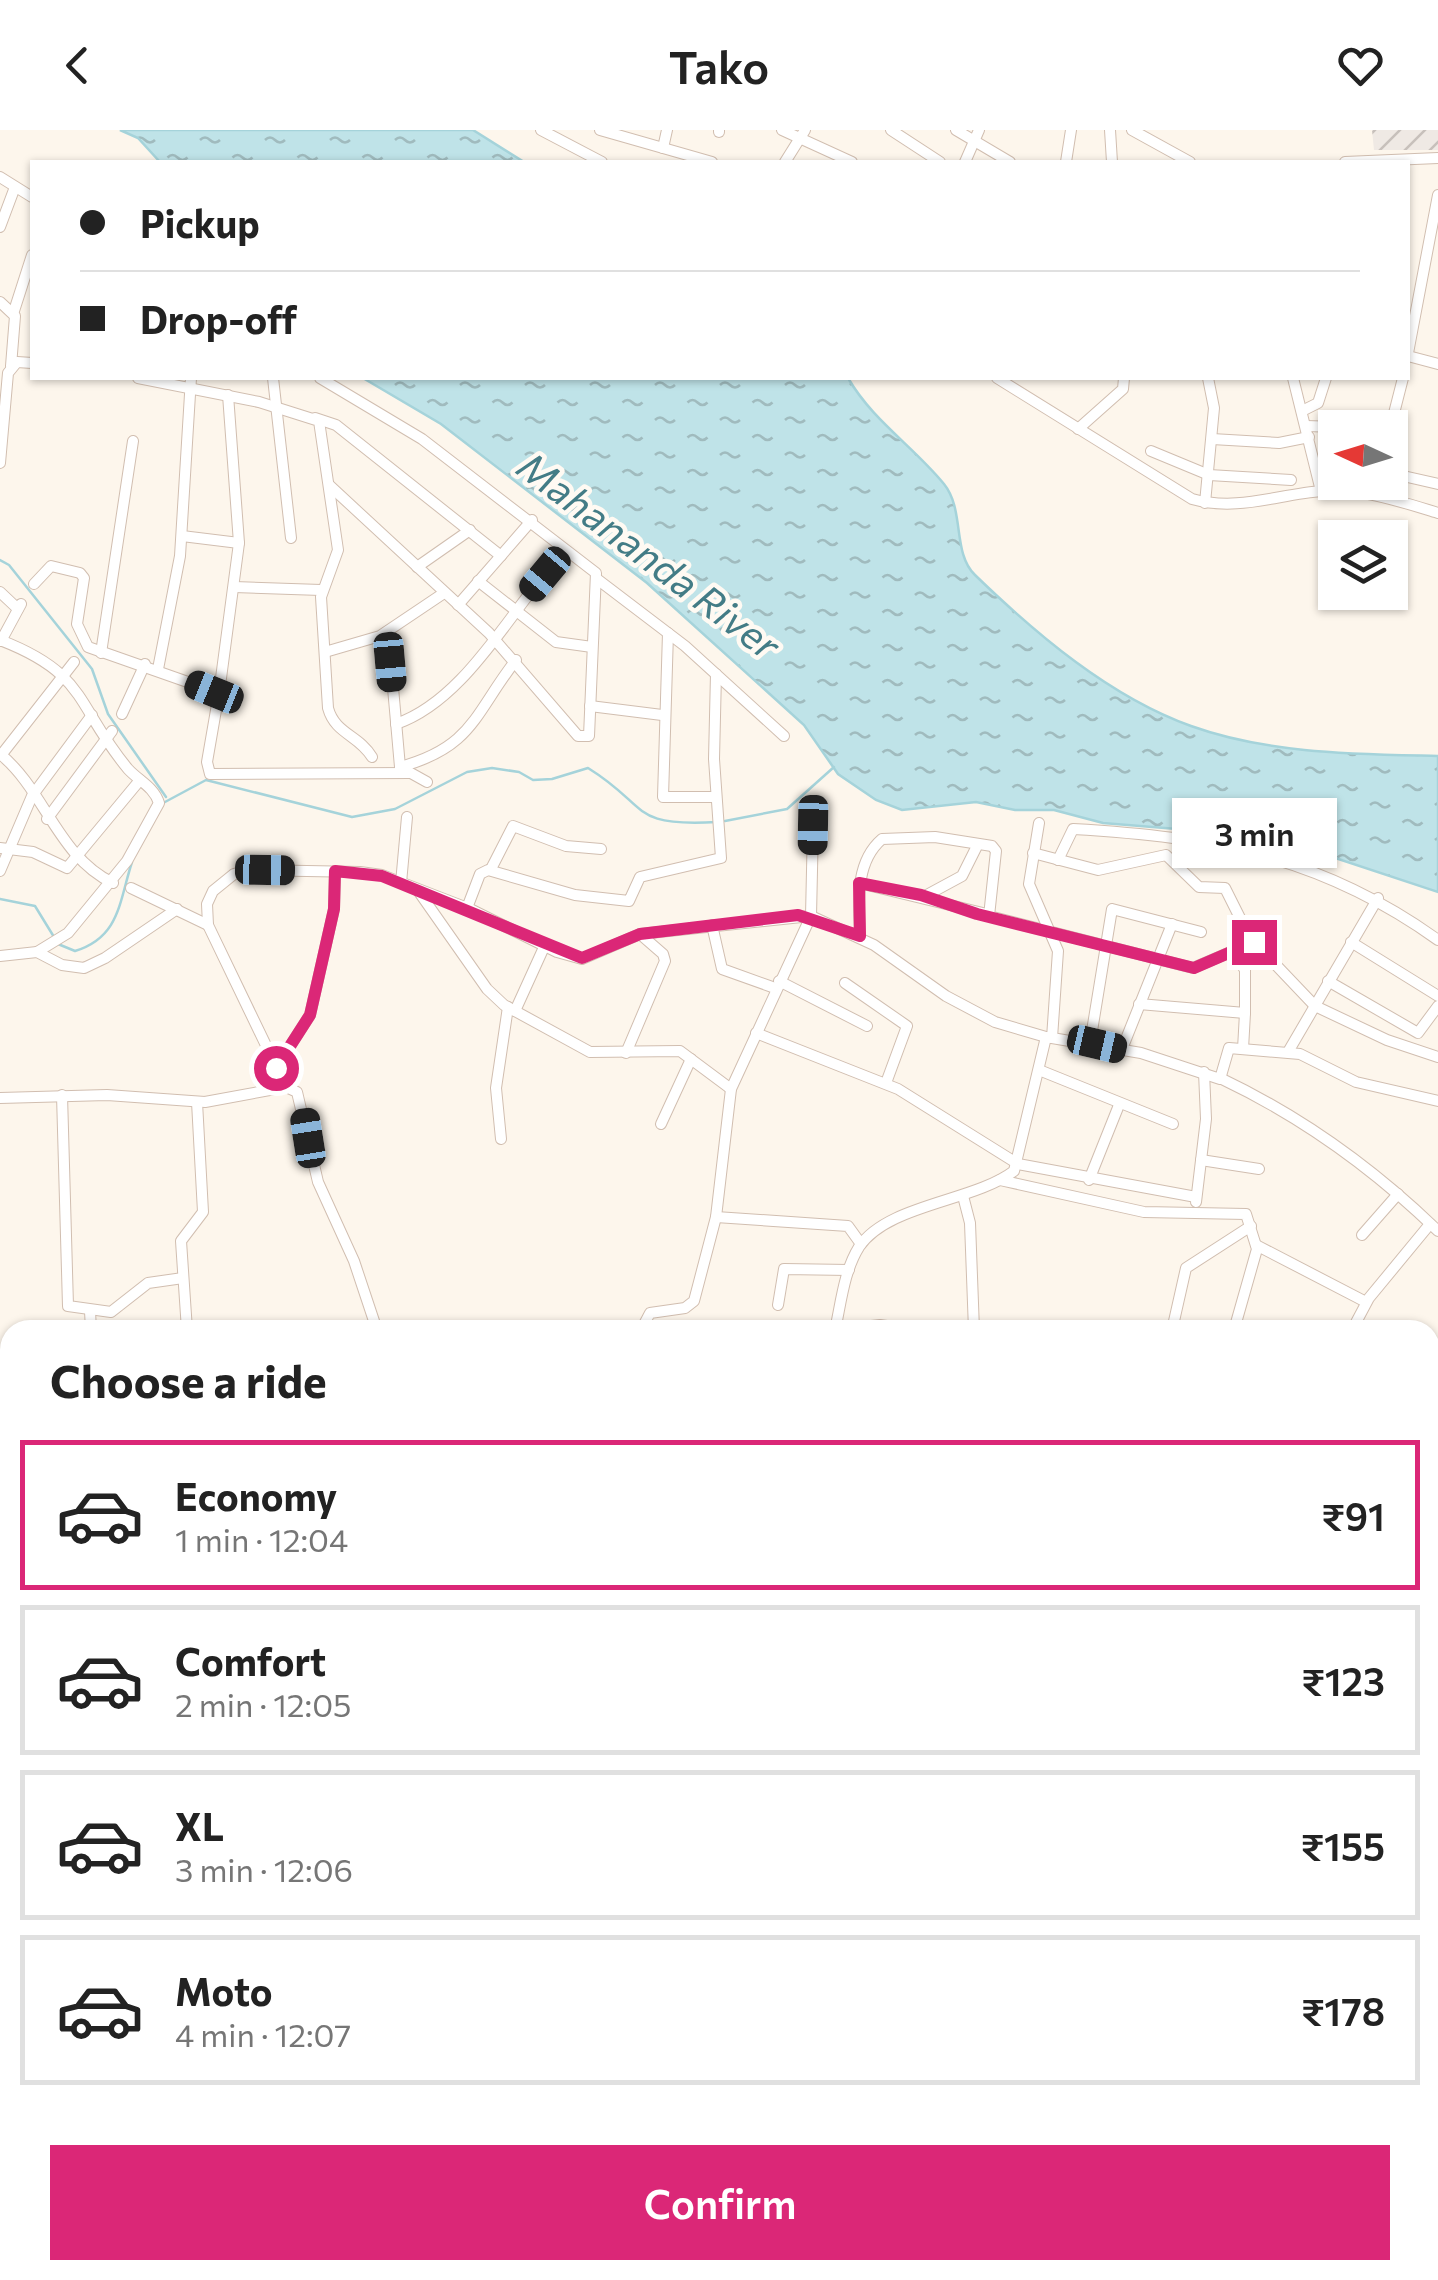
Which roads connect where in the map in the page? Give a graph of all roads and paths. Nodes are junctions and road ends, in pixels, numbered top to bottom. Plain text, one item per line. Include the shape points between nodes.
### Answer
1 (541, 130) edge
2 (600, 130) edge
3 (667, 130) edge
4 (782, 130) edge
5 (891, 130) edge
6 (956, 130) edge
7 (1071, 130) edge
8 (1110, 130) edge
9 (1132, 130) edge
10 (803, 133) edge
11 (976, 136) edge
12 (662, 148) junction
13 (683, 158) edge
14 (1174, 158) edge
15 (1438, 158) edge
16 (598, 160) edge
17 (787, 160) edge
18 (849, 160) edge
19 (937, 160) edge
20 (966, 160) edge
21 (1007, 160) edge
22 (1066, 160) edge
23 (1112, 160) edge
24 (1378, 160) edge
25 (0, 177) edge
26 (16, 186) junction
27 (1438, 195) edge
28 (30, 196) edge
29 (0, 227) edge
30 (30, 264) edge
31 (0, 302) edge
32 (14, 311) junction
33 (1410, 344) edge
34 (1410, 356) edge
35 (30, 363) edge
36 (1438, 364) edge
37 (10, 367) junction
38 (164, 380) edge
39 (272, 380) edge
40 (323, 380) edge
41 (1000, 380) edge
42 (1124, 380) edge
43 (1208, 380) edge
44 (1294, 380) edge
45 (1325, 380) edge
46 (1402, 380) edge
47 (190, 382) edge
48 (228, 395) junction
49 (274, 406) junction
50 (1395, 410) edge
51 (1302, 411) junction
52 (314, 418) junction
53 (1078, 429) junction
54 (1308, 431) junction
55 (1318, 431) edge
56 (1212, 439) junction
57 (134, 441) dead end
58 (1151, 452) dead end
59 (1317, 462) joint
60 (0, 463) edge
61 (1318, 468) edge
62 (1210, 475) junction
63 (1408, 477) edge
64 (1291, 480) dead end
65 (329, 484) junction
66 (1438, 484) edge
67 (1318, 492) edge
68 (1395, 500) edge
69 (1205, 503) junction
70 (1438, 513) edge
71 (532, 520) junction
72 (470, 530) junction
73 (182, 536) junction
74 (291, 538) dead end
75 (239, 542) junction
76 (501, 556) junction
77 (418, 567) junction
78 (545, 574) dead end
79 (597, 579) junction
80 (478, 581) junction
81 (34, 584) dead end
82 (234, 587) junction
83 (321, 590) junction
84 (0, 592) edge
85 (444, 592) junction
86 (458, 604) junction
87 (517, 607) junction
88 (388, 631) junction
89 (668, 632) junction
90 (493, 637) junction
91 (1, 640) edge
92 (592, 647) junction
93 (324, 652) junction
94 (102, 653) junction
95 (516, 660) junction
96 (74, 662) dead end
97 (145, 664) junction
98 (158, 669) junction
99 (716, 674) junction
100 (66, 675) junction
101 (219, 693) junction
102 (590, 706) junction
103 (92, 714) junction
104 (122, 714) dead end
105 (662, 714) junction
106 (396, 724) junction
107 (109, 735) junction
108 (784, 736) dead end
109 (1, 754) edge
110 (372, 757) dead end
111 (405, 770) junction
112 (140, 780) junction
113 (427, 782) dead end
114 (32, 796) junction
115 (716, 797) junction
116 (407, 817) dead end
117 (47, 820) junction
118 (1039, 823) dead end
119 (813, 825) dead end
120 (978, 844) junction
121 (5, 848) edge
122 (602, 849) dead end
123 (1034, 853) junction
124 (79, 856) junction
125 (1058, 860) junction
126 (491, 869) junction
127 (0, 871) edge
128 (335, 871) junction
129 (111, 882) junction
130 (401, 883) junction
131 (859, 883) junction
132 (131, 888) dead end
133 (419, 891) junction
134 (925, 896) junction
135 (1378, 898) junction
136 (466, 908) junction
137 (177, 909) junction
138 (987, 914) junction
139 (811, 916) junction
140 (1172, 924) junction
141 (208, 925) junction
142 (712, 925) junction
143 (1201, 932) dead end
144 (1051, 933) junction
145 (640, 934) junction
146 (860, 936) junction
147 (1438, 940) edge
148 (1252, 942) junction
149 (1351, 942) junction
150 (1105, 944) junction
151 (545, 946) junction
152 (1232, 950) junction
153 (37, 952) junction
154 (0, 956) edge
155 (1160, 961) junction
156 (1328, 981) junction
157 (846, 983) dead end
158 (777, 985) junction
159 (1438, 996) edge
160 (1140, 1004) junction
161 (1315, 1006) junction
162 (1438, 1006) edge
163 (512, 1009) junction
164 (1246, 1012) junction
165 (867, 1026) dead end
166 (756, 1033) junction
167 (1049, 1038) junction
168 (1090, 1042) junction
169 (1122, 1049) junction
170 (1242, 1049) junction
171 (1288, 1052) junction
172 (626, 1053) junction
173 (1438, 1056) edge
174 (690, 1058) junction
175 (276, 1068) junction
176 (1039, 1070) junction
177 (1204, 1072) junction
178 (1222, 1079) junction
179 (886, 1083) junction
180 (286, 1088) junction
181 (731, 1089) junction
182 (62, 1095) junction
183 (0, 1098) edge
184 (1438, 1101) edge
185 (197, 1102) junction
186 (1119, 1105) junction
187 (661, 1124) dead end
188 (1173, 1124) dead end
189 (501, 1139) dead end
190 (1201, 1160) junction
191 (1018, 1164) junction
192 (1259, 1169) dead end
193 (999, 1180) junction
194 (1088, 1180) junction
195 (1398, 1194) junction
196 (962, 1196) junction
197 (1196, 1197) junction
198 (1195, 1213) junction
199 (716, 1217) junction
200 (1250, 1226) junction
201 (1434, 1227) edge
202 (1362, 1235) dead end
203 (861, 1244) junction
204 (1256, 1245) junction
205 (849, 1270) junction
206 (184, 1278) junction
207 (1366, 1302) junction
208 (778, 1304) dead end
209 (90, 1311) junction
210 (90, 1320) edge
211 (186, 1320) edge
212 (375, 1320) edge
213 (646, 1320) edge
214 (838, 1320) edge
215 (974, 1320) edge
216 (1174, 1320) edge
217 (1240, 1320) edge
218 (1357, 1320) edge

1 - 16 street
2 - 12 street
3 - 12 street
4 - 10 street
5 - 19 street
6 - 11 street
7 - 22 street
8 - 23 street
9 - 14 street
10 - 17 street
10 - 18 street
11 - 20 street
11 - 21 street
12 - 13 street
15 - 24 street
25 - 26 street
26 - 28 street
26 - 29 street
27 - 33 street
30 - 32 street
31 - 32 street
32 - 37 street
34 - 36 street
35 - 37 street
37 - 60 street
38 - 47 street
39 - 49 street
40 - 71 street via 422,440
41 - 53 street
42 - 53 street via 1123,390
43 - 56 street
44 - 51 street
45 - 51 street via 1318,403
46 - 50 street
47 - 48 street
47 - 73 street
48 - 49 street
48 - 75 street
49 - 52 street
49 - 74 street
51 - 54 street
52 - 65 street
52 - 72 street via 336,424
53 - 69 street
54 - 55 street
54 - 56 street via 1278,444
54 - 59 street
56 - 62 street
57 - 94 street
58 - 62 street
59 - 61 street
62 - 64 street
62 - 69 street
63 - 66 street
65 - 77 street
65 - 83 street via 338,559
67 - 69 street via 1254,504
68 - 70 street
71 - 76 street
71 - 79 street
72 - 76 street
72 - 77 street
73 - 75 street
73 - 98 street
75 - 82 street
76 - 80 street
77 - 85 street
78 - 87 street
79 - 89 street
79 - 92 street
80 - 86 street
80 - 87 street
81 - 94 street via 51,566 80,573 76,624 86,648
82 - 83 street
82 - 101 street
83 - 93 street
84 - 91 street via 20,606
85 - 86 street
85 - 88 street
86 - 90 street
87 - 90 street
87 - 92 street via 556,642
88 - 93 street
88 - 106 street
89 - 99 street
89 - 105 street
90 - 95 street
90 - 106 street via 455,684 418,716
91 - 100 street
92 - 102 street
93 - 110 street via 331,719
94 - 97 street
95 - 102 street via 580,736 589,736
95 - 111 street via 452,747
96 - 100 street
97 - 98 street
97 - 104 street
98 - 101 street
99 - 108 street
99 - 115 street
100 - 103 street
100 - 109 street
101 - 111 street via 210,774
102 - 105 street
103 - 107 street
103 - 114 street
105 - 115 street via 663,798
106 - 111 street
107 - 112 street
107 - 117 street
109 - 114 street
111 - 113 street
112 - 124 street
112 - 129 street via 156,792 159,808
114 - 117 street
114 - 121 street
115 - 126 street via 721,858 640,878 629,902 571,894
116 - 130 street
117 - 124 street
118 - 123 street
119 - 139 street
120 - 131 street via 882,839
120 - 134 street via 962,876
120 - 138 street via 996,850
121 - 124 street via 33,852 61,868
121 - 127 street
122 - 126 street via 566,846 513,826
123 - 125 street
123 - 144 street via 1029,884
124 - 129 street
125 - 135 street via 1073,829 1177,840 1269,855
125 - 148 street via 1098,870 1166,855 1199,887 1225,888
126 - 136 street via 482,872
128 - 130 street
128 - 141 street via 234,874 213,891
128 - 175 street via 334,909 310,1015
129 - 153 street via 57,940
130 - 133 street
131 - 134 street
131 - 146 street
132 - 137 street
133 - 136 street
133 - 163 street via 486,989
134 - 138 street
135 - 147 street
135 - 149 street
136 - 151 street
137 - 141 street
137 - 153 street via 84,968
138 - 144 street
139 - 142 street
139 - 146 street
139 - 158 street
140 - 143 street
140 - 150 street via 1113,908
140 - 155 street
141 - 175 street
142 - 145 street
142 - 158 street via 722,970
144 - 150 street
144 - 167 street via 1059,954
145 - 151 street via 582,958
145 - 172 street via 665,961
146 - 167 street via 974,1012
148 - 152 street
148 - 161 street
149 - 156 street
149 - 159 street
150 - 155 street
150 - 168 street
151 - 163 street
152 - 155 street via 1199,969
152 - 164 street via 1246,970
153 - 154 street
155 - 160 street
156 - 161 street
156 - 162 street via 1417,1032
157 - 179 street via 907,1026
158 - 165 street
158 - 166 street
160 - 164 street
160 - 169 street
161 - 171 street
161 - 173 street
163 - 172 street via 581,1049
163 - 189 street via 496,1088
164 - 170 street
166 - 179 street
166 - 181 street
167 - 168 street
167 - 176 street
168 - 169 street
169 - 177 street
170 - 171 street
170 - 178 street via 1225,1052
171 - 184 street via 1373,1088
172 - 174 street via 674,1050
174 - 181 street
174 - 187 street
175 - 180 street
176 - 186 street
176 - 191 street
177 - 178 street
177 - 190 street
178 - 195 street via 1300,1118
179 - 191 street
180 - 185 street
180 - 212 street via 302,1102 318,1182
181 - 199 street
182 - 183 street
182 - 185 street
182 - 209 street via 66,1299 73,1309
185 - 206 street via 203,1212 182,1235
186 - 188 street
186 - 194 street
190 - 192 street
190 - 197 street
191 - 193 street
191 - 194 street
193 - 196 street
193 - 198 street via 1144,1212
194 - 197 street
195 - 201 street
195 - 202 street
196 - 203 street via 905,1215
196 - 215 street via 970,1222
197 - 198 street
198 - 200 street via 1242,1212
199 - 203 street via 848,1226
199 - 213 street via 691,1305 650,1313
200 - 204 street
200 - 216 street via 1186,1268
201 - 207 street
203 - 205 street
204 - 207 street
204 - 217 street
205 - 208 street via 784,1268
205 - 214 street
206 - 209 street via 148,1283 116,1310
206 - 211 street
207 - 218 street
209 - 210 street

